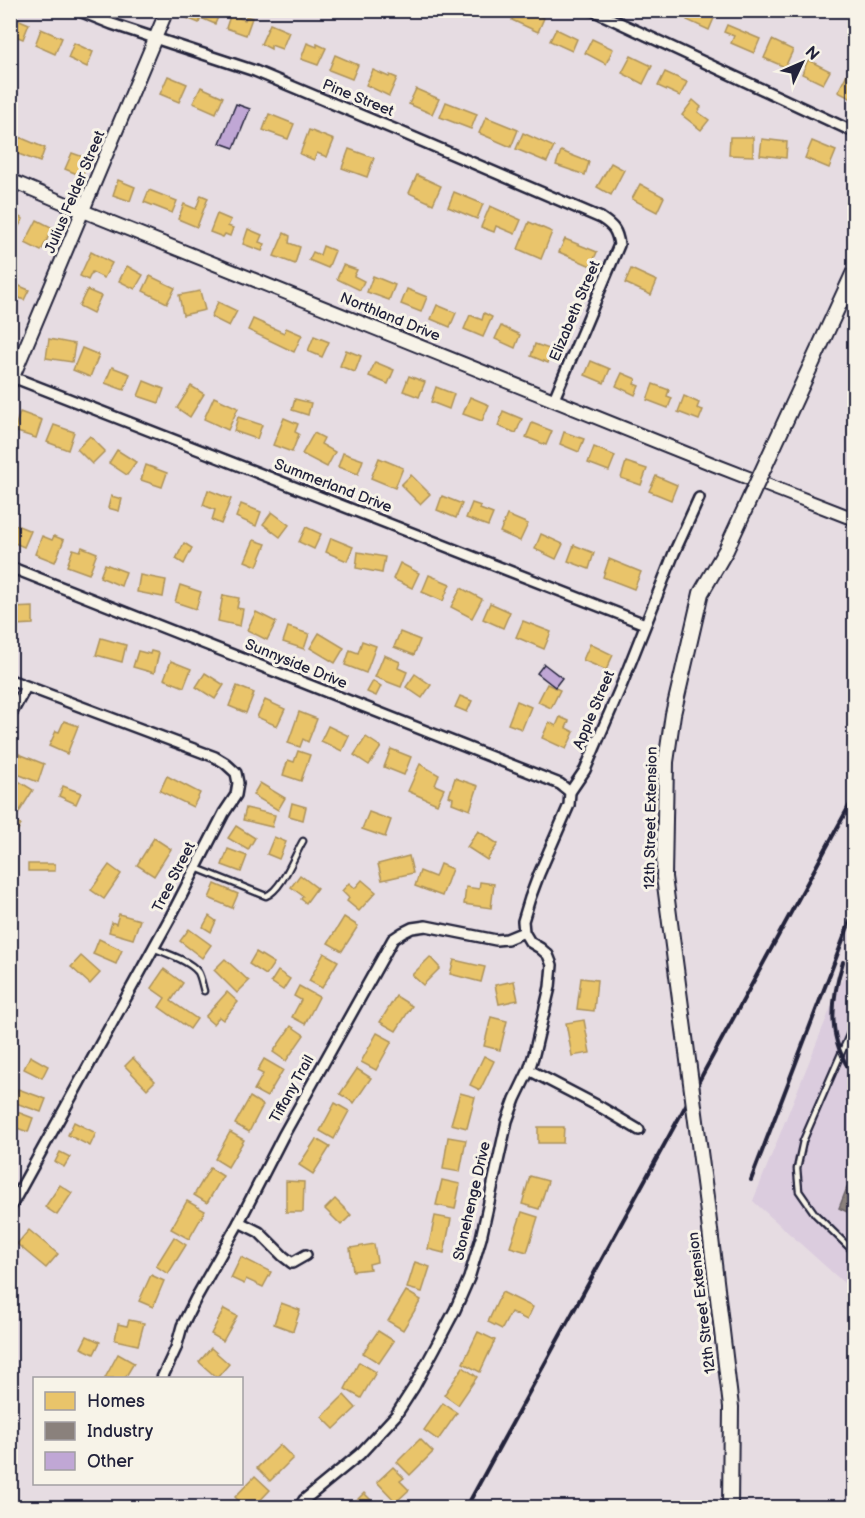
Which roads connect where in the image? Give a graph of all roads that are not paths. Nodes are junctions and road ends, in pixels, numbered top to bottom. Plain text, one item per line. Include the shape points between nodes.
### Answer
1 (77, 10) edge
2 (167, 10) edge
3 (592, 10) edge
4 (155, 38) junction
5 (855, 132) edge
6 (10, 180) edge
7 (83, 211) junction
8 (618, 234) joint
9 (855, 272) edge
10 (11, 379) edge
11 (554, 399) junction
12 (758, 482) junction
13 (699, 498) dead end
14 (855, 519) edge
15 (10, 567) edge
16 (645, 624) junction
17 (10, 680) edge
18 (26, 687) junction
19 (10, 716) edge
20 (570, 792) junction
21 (303, 841) dead end
22 (196, 868) junction
23 (524, 932) junction
24 (153, 948) junction
25 (204, 991) dead end
26 (855, 1024) edge
27 (529, 1070) junction
28 (639, 1130) dead end
29 (10, 1208) edge
30 (239, 1222) junction
31 (855, 1252) edge
32 (306, 1255) dead end
33 (162, 1377) edge
34 (298, 1508) edge
35 (730, 1508) edge

1 - 4 street, Pine Street
2 - 4 street, Julius Felder Street
3 - 5 street
4 - 7 street, Julius Felder Street
4 - 8 street, Pine Street via 255,71 396,130 601,218
6 - 7 street, Northland Drive
7 - 10 street, Julius Felder Street
7 - 11 street, Northland Drive
8 - 11 street, Elizabeth Street via 619,245
9 - 12 main road, 12th Street Extension, bridge
10 - 16 street, Summerland Drive
11 - 12 street, Northland Drive
12 - 14 street, Northland Drive
12 - 35 main road, 12th Street Extension, bridge via 701,593 666,762 664,877 730,1407
13 - 16 street, Apple Street
15 - 20 street, Sunnyside Drive via 560,784
16 - 20 street, Apple Street via 585,770
17 - 18 street, Tree Street
18 - 19 street
18 - 22 street, Tree Street via 205,753 236,773 236,795
20 - 23 street, Apple Street via 570,806 530,898
21 - 22 lane via 269,896
22 - 24 street, Tree Street
23 - 27 street, Stonehenge Drive via 530,942 548,955 552,965 548,998
23 - 30 street, Tiffany Trail via 496,940 426,926 412,928 393,939
24 - 25 lane via 191,966
24 - 29 street, Tree Street
26 - 31 lane via 803,1141 797,1169 799,1191 815,1214
27 - 28 street
27 - 34 street, Stonehenge Drive via 507,1121 469,1278 435,1348 396,1415 360,1454
30 - 32 street via 258,1232 292,1263
30 - 33 street, Tiffany Trail via 186,1317

